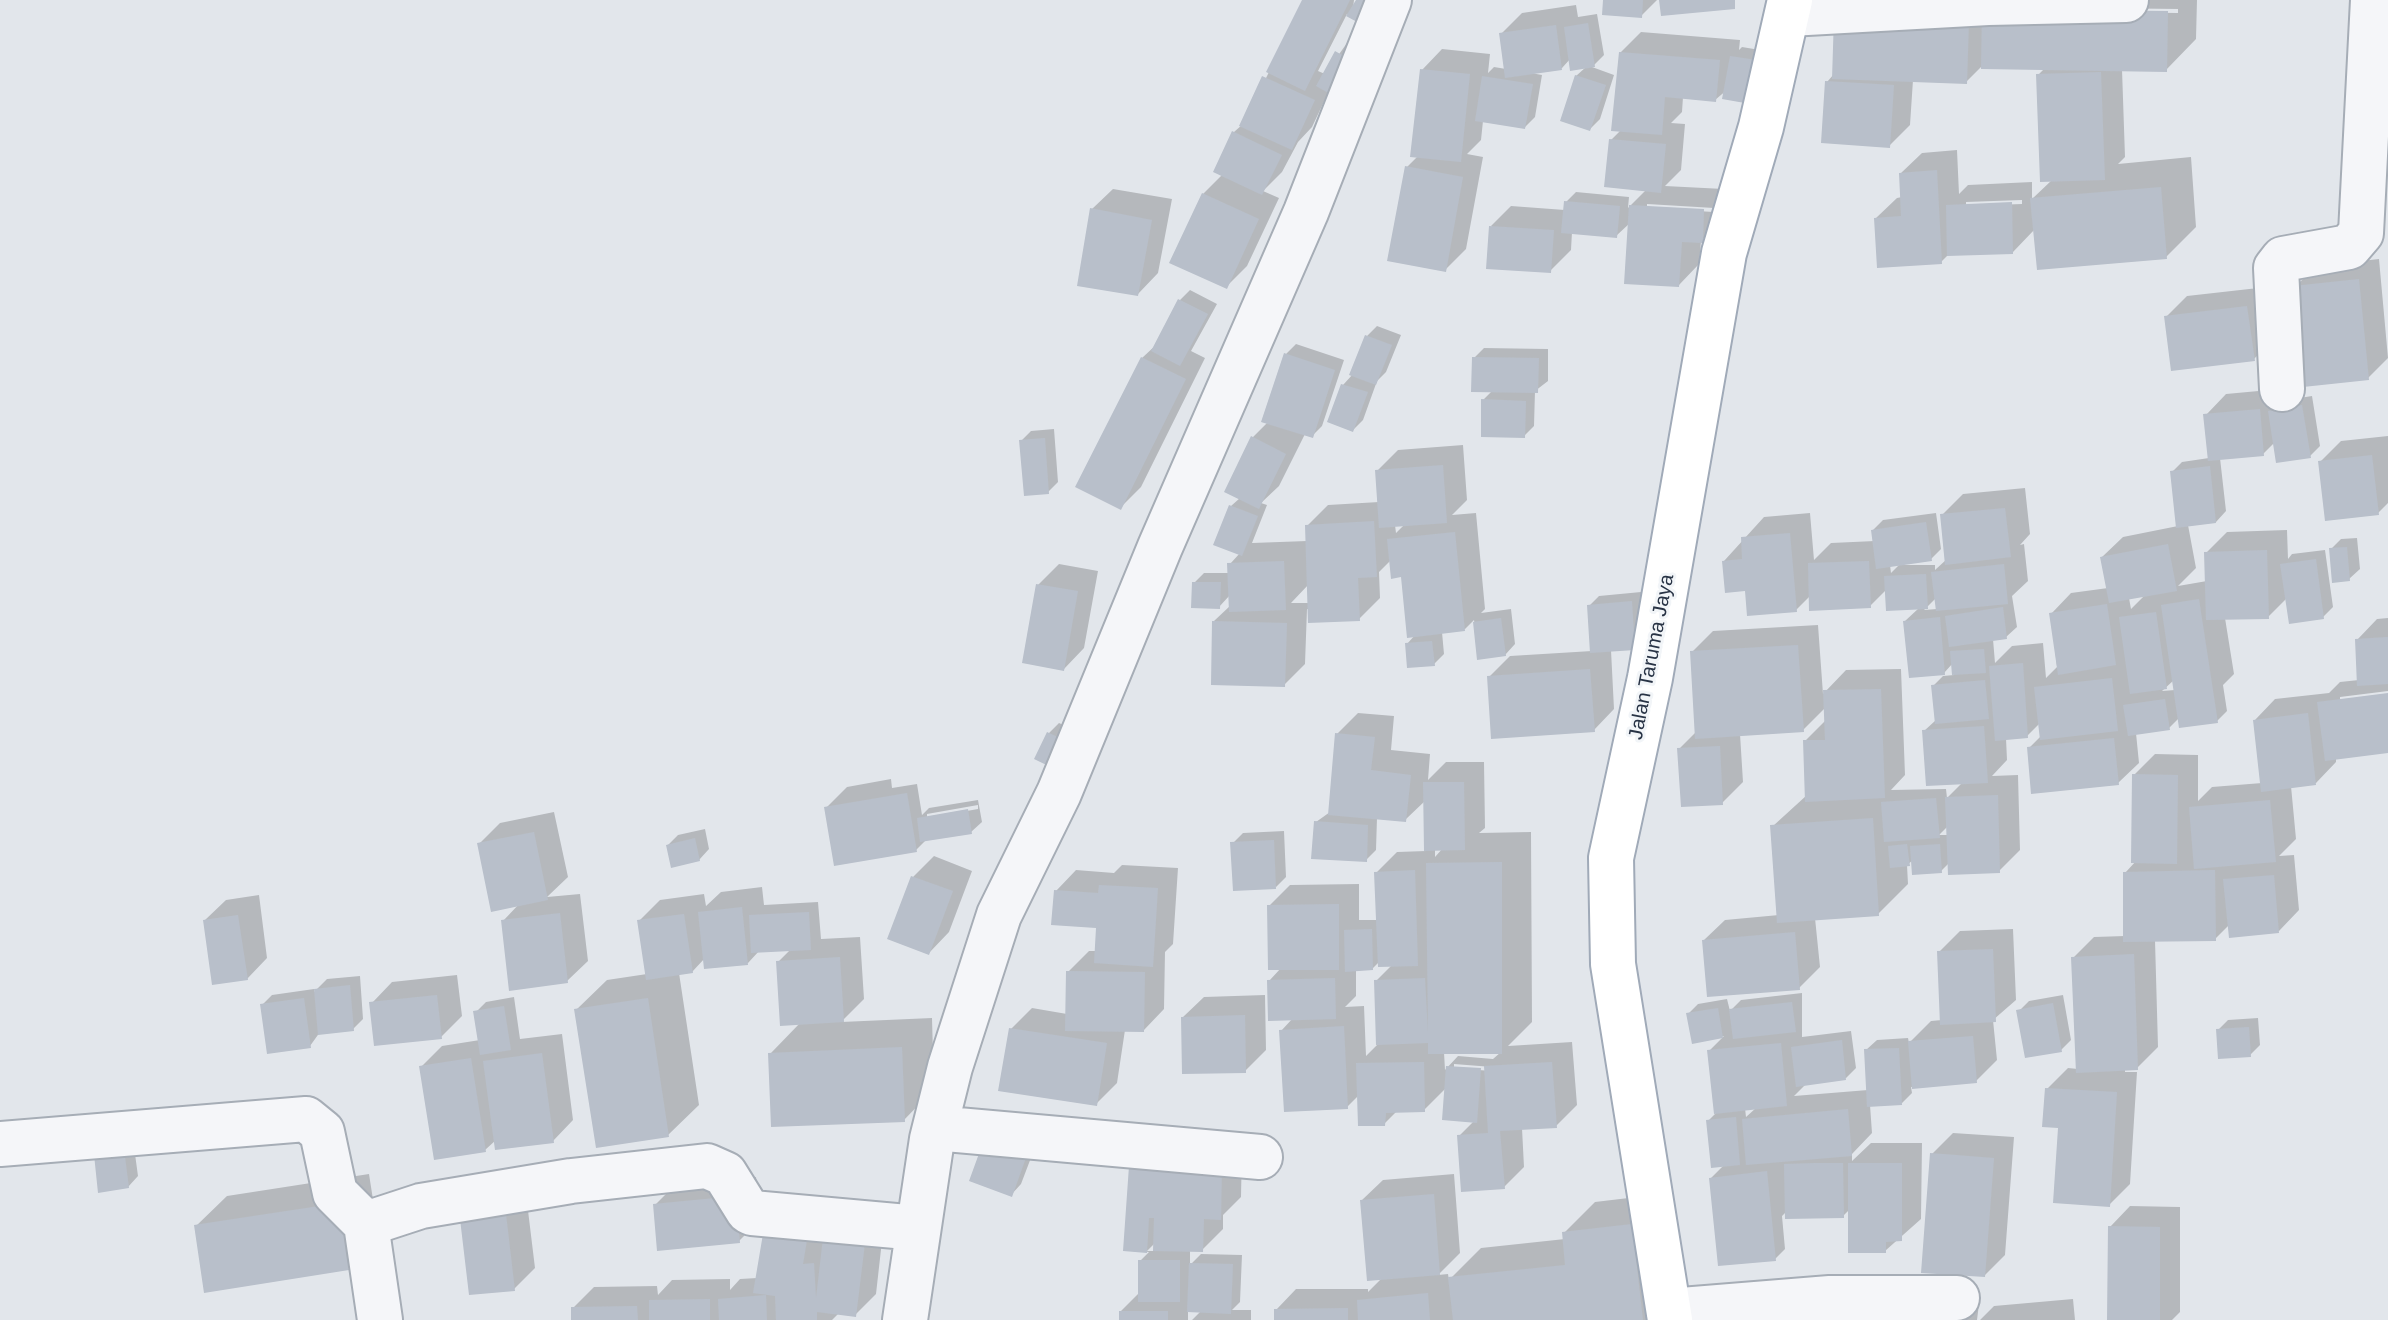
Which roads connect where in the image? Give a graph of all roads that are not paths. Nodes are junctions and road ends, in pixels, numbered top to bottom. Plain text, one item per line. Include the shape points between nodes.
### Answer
1 (1389, 0) edge
2 (2126, 0) edge
3 (2373, 0) edge
4 (1790, 7) edge
5 (2282, 389) dead end
6 (935, 1128) junction
7 (0, 1144) edge
8 (1260, 1157) dead end
9 (366, 1224) junction
10 (918, 1228) junction
11 (1957, 1298) dead end
12 (1670, 1316) edge
13 (380, 1320) edge
14 (905, 1320) edge

1 - 6 street via 1306,212 1059,793 999,915
2 - 4 street
3 - 5 street via 2361,233 2349,247 2283,259 2276,268
4 - 12 main road, Jalan Taruma Jaya via 1724,253 1650,678 1611,858 1613,964
6 - 8 street
6 - 10 street
7 - 9 street via 306,1119 322,1132 335,1193
9 - 10 street via 436,1203 707,1166 725,1174 752,1213
9 - 13 street
10 - 14 street
11 - 12 street via 1830,1298

